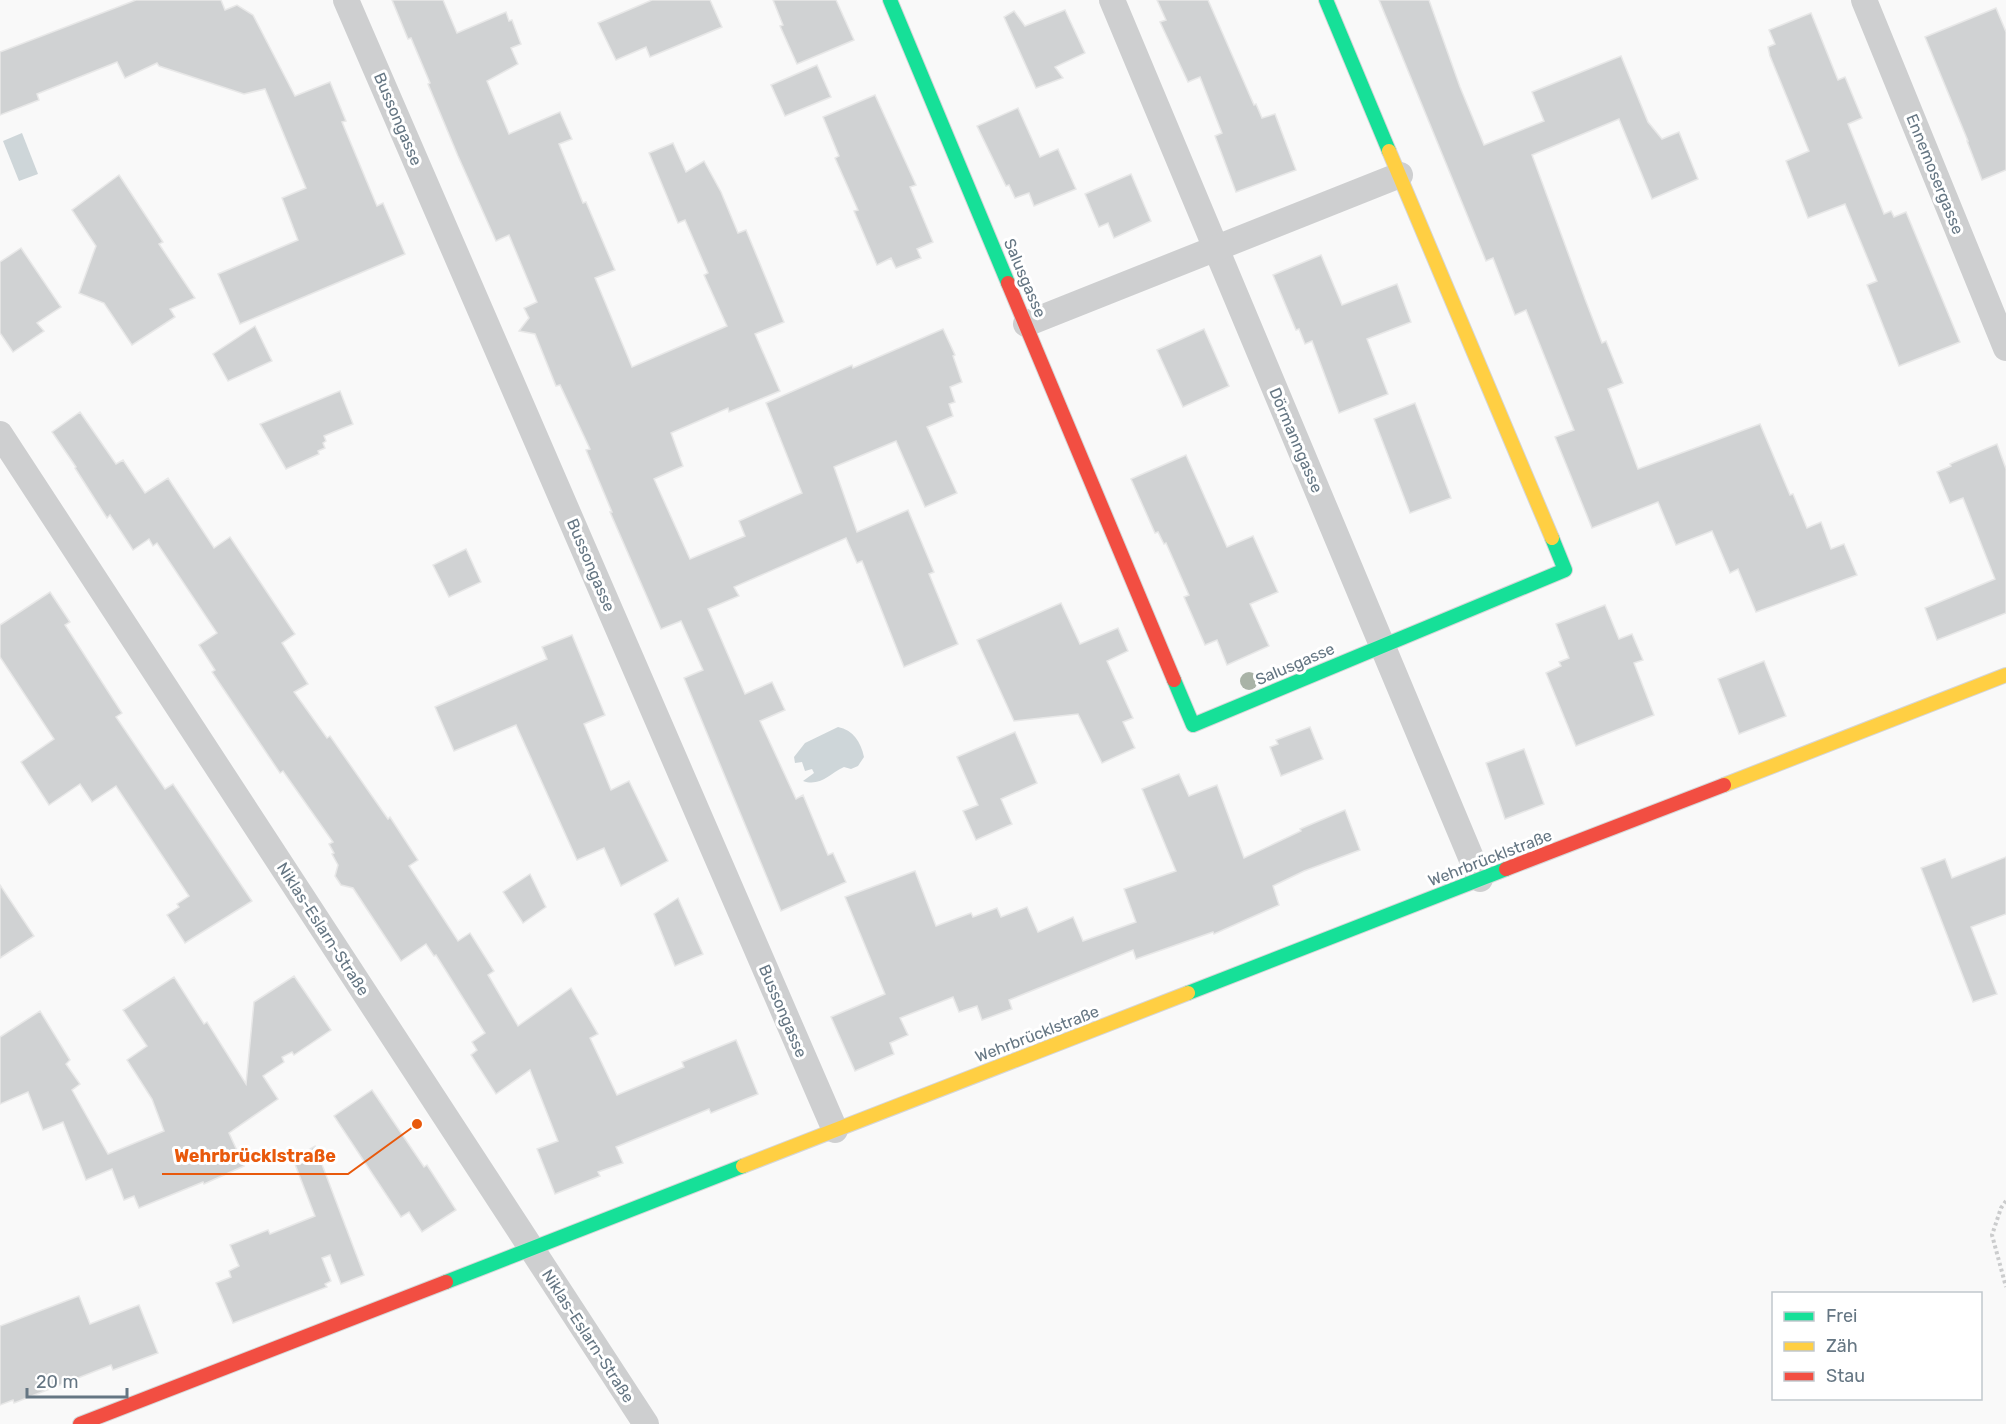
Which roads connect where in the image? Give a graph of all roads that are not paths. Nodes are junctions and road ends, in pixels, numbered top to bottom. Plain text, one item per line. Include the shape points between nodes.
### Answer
1 (346, 0) edge
2 (890, 0) edge
3 (1112, 0) edge
4 (1326, 0) edge
5 (1864, 0) edge
6 (1400, 175) junction
7 (1216, 248) junction
8 (1026, 324) junction
9 (2006, 348) edge
10 (0, 434) edge
11 (1382, 646) junction
12 (2006, 675) edge
13 (1480, 879) junction
14 (835, 1130) junction
15 (531, 1249) junction
16 (80, 1424) edge
17 (646, 1424) edge

1 - 14 street, Bussongasse
2 - 8 street, Salusgasse
3 - 7 street, Dörmanngasse
4 - 6 street, Salusgasse
5 - 9 street, Ennemosergasse
6 - 7 street
6 - 11 street, Salusgasse via 1564,570
7 - 8 street
7 - 11 street, Dörmanngasse
8 - 11 street, Salusgasse via 1193,724
10 - 15 street, Niklas-Eslarn-Straße
11 - 13 street, Dörmanngasse
12 - 13 street, Wehrbrücklstraße
13 - 14 street, Wehrbrücklstraße
14 - 15 street, Wehrbrücklstraße
15 - 16 street, Wehrbrücklstraße
15 - 17 street, Niklas-Eslarn-Straße

